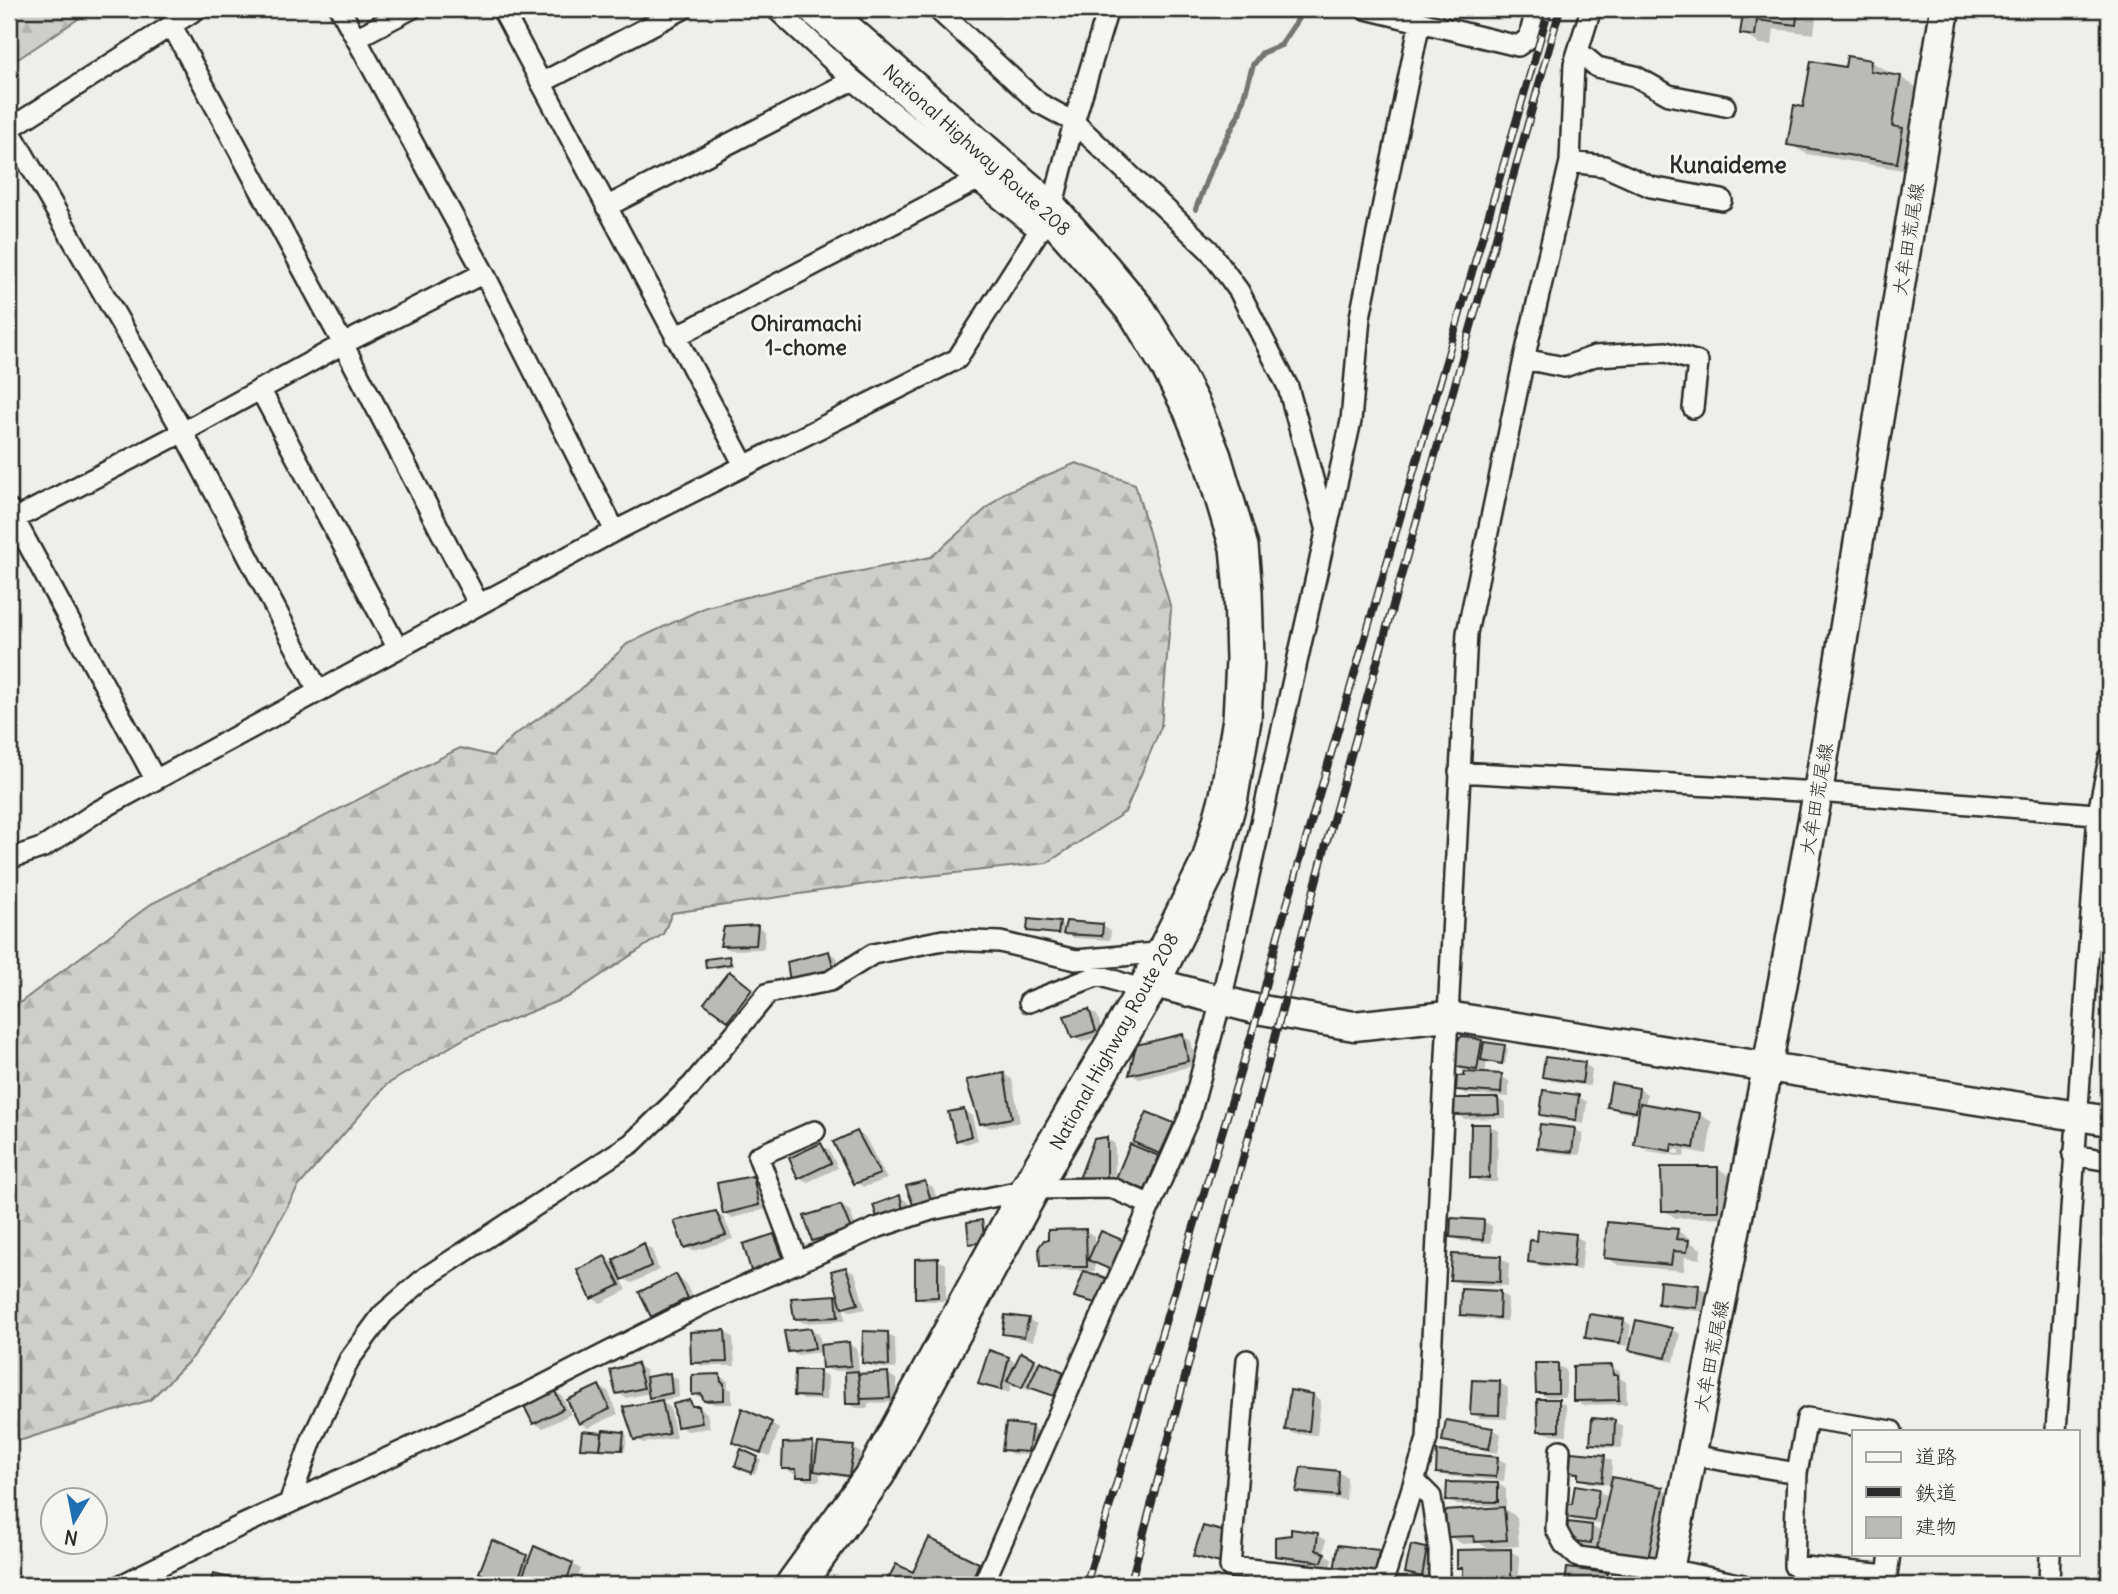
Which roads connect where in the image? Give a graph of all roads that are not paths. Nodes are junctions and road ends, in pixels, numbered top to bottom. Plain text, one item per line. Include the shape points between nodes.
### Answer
1 (197, 9) edge
2 (340, 9) edge
3 (411, 9) edge
4 (502, 9) edge
5 (683, 9) edge
6 (776, 9) edge
7 (819, 9) edge
8 (937, 9) edge
9 (1108, 9) edge
10 (1367, 9) edge
11 (1536, 9) edge
12 (1591, 9) edge
13 (1945, 9) edge
14 (1420, 21) junction
15 (172, 26) junction
16 (356, 38) junction
17 (1578, 51) junction
18 (853, 80) junction
19 (541, 83) junction
20 (1725, 106) dead end
21 (1074, 122) junction
22 (9, 129) edge
23 (1570, 162) junction
24 (977, 180) junction
25 (1722, 200) dead end
26 (606, 207) junction
27 (1045, 222) junction
28 (484, 273) junction
29 (675, 337) junction
30 (343, 344) junction
31 (1524, 359) junction
32 (260, 389) junction
33 (1693, 408) dead end
34 (183, 432) junction
35 (744, 466) junction
36 (11, 516) edge
37 (615, 531) junction
38 (1327, 531) junction
39 (478, 603) junction
40 (397, 647) junction
41 (318, 690) junction
42 (2109, 759) edge
43 (1459, 772) junction
44 (155, 779) junction
45 (1818, 792) junction
46 (2104, 814) edge
47 (9, 859) edge
48 (1154, 975) junction
49 (1221, 1001) junction
50 (1029, 1002) dead end
51 (1447, 1016) junction
52 (1767, 1068) junction
53 (2077, 1116) junction
54 (2109, 1121) edge
55 (815, 1131) dead end
56 (2073, 1155) junction
57 (2109, 1161) edge
58 (1030, 1189) junction
59 (1151, 1205) junction
60 (798, 1263) junction
61 (1247, 1360) dead end
62 (1885, 1430) edge
63 (2056, 1430) edge
64 (1560, 1450) dead end
65 (1691, 1455) junction
66 (1797, 1473) junction
67 (1416, 1482) junction
68 (289, 1503) junction
69 (1890, 1556) edge
70 (2050, 1556) edge
71 (1667, 1577) edge
72 (801, 1582) edge
73 (1383, 1584) edge
74 (121, 1585) edge
75 (982, 1585) edge
76 (1440, 1585) edge
77 (1743, 1585) edge
78 (2049, 1585) edge

1 - 15 street
2 - 16 street
3 - 16 street
4 - 19 street
5 - 19 street
6 - 18 street
7 - 27 highway, National Highway Route 208
8 - 21 street via 1039,103
9 - 21 street
10 - 14 street
11 - 14 street via 1529,38 1518,46
12 - 17 street
13 - 45 main road, 大牟田荒尾線
14 - 38 street via 1360,317 1351,421
15 - 22 street
15 - 30 street
16 - 28 street
17 - 20 street via 1597,67 1635,76 1669,95
17 - 23 street
18 - 24 street
18 - 26 street
19 - 26 street
21 - 27 street
21 - 38 street via 1209,250 1239,291 1288,387
22 - 34 street
23 - 25 street via 1604,166 1651,187
23 - 31 street
24 - 27 street
24 - 29 street
26 - 29 street
27 - 35 street via 957,359
27 - 48 highway, National Highway Route 208 via 1138,313 1170,366 1212,457 1239,547 1245,660 1242,719 1229,796 1211,861
28 - 30 street
28 - 37 street
29 - 35 street
30 - 32 street
30 - 39 street
31 - 33 street via 1564,367 1595,356 1666,352 1698,362
31 - 43 street via 1467,633
32 - 34 street
32 - 40 street
34 - 36 street
34 - 41 street
35 - 37 street
36 - 44 street
37 - 39 street
38 - 49 street
39 - 40 street
40 - 41 street
41 - 44 street
42 - 46 street
43 - 45 street
43 - 51 street
44 - 47 street via 44,847
45 - 46 street
45 - 52 main road, 大牟田荒尾線
46 - 53 street
48 - 49 main road
48 - 50 street via 1099,975
48 - 58 highway, National Highway Route 208
48 - 68 street via 1000,942 943,940 873,954 830,981 768,993 692,1085 632,1143 426,1277 383,1314 349,1360
49 - 51 main road via 1354,1026
49 - 59 street via 1190,1115
51 - 52 main road
51 - 67 street via 1427,1439
52 - 53 main road
52 - 65 main road, 大牟田荒尾線
53 - 54 main road
53 - 56 street
55 - 60 street via 758,1156
56 - 57 street
56 - 63 street
58 - 59 street via 1112,1188
58 - 60 street via 920,1213
58 - 72 highway, National Highway Route 208 via 876,1473
59 - 75 street
60 - 68 street
61 - 73 street via 1230,1567
62 - 66 street via 1807,1418
64 - 71 street via 1556,1529 1564,1544 1578,1558
65 - 66 street
65 - 71 main road, 大牟田荒尾線
66 - 69 street via 1794,1566 1887,1575
67 - 73 street
67 - 76 street via 1431,1497
68 - 74 street
70 - 78 street
71 - 77 street

